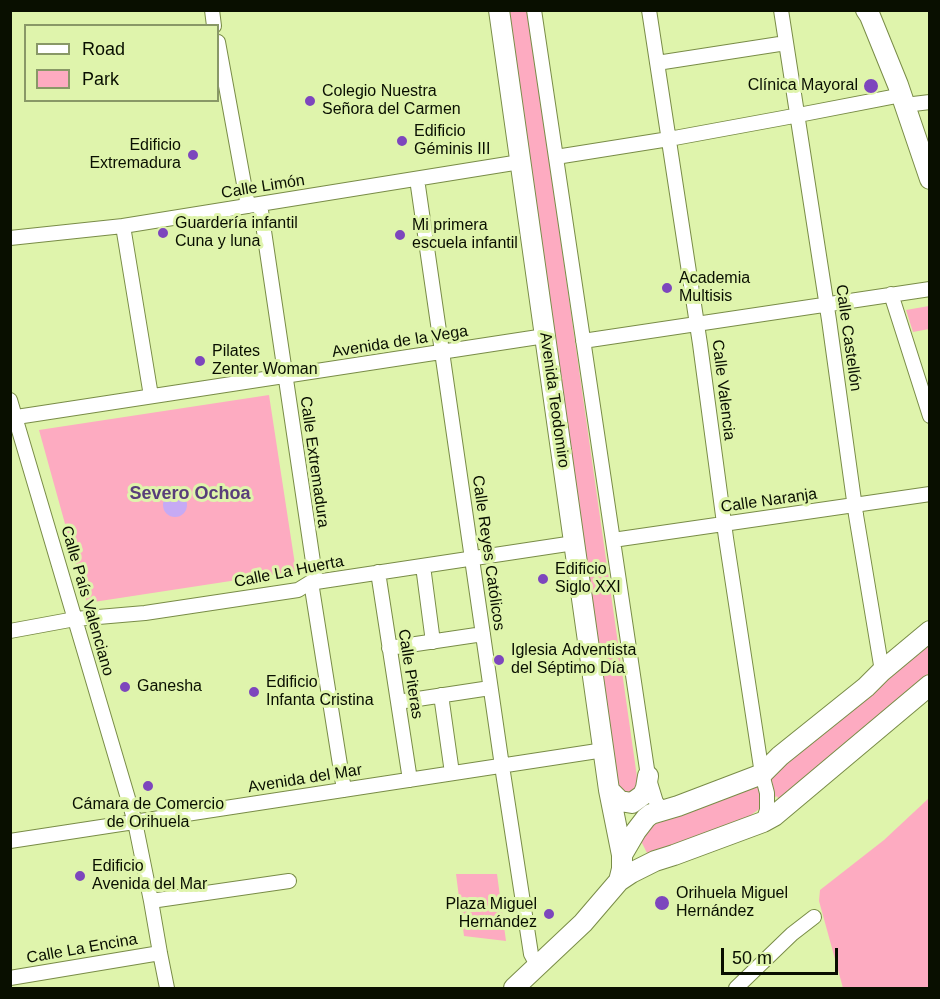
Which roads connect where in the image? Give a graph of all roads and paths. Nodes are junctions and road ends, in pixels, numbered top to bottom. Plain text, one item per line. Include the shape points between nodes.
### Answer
1 (499, 10) edge
2 (534, 10) edge
3 (649, 10) edge
4 (781, 10) edge
5 (872, 12) edge
6 (786, 44) junction
7 (219, 47) edge
8 (657, 63) junction
9 (904, 100) junction
10 (930, 102) edge
11 (797, 116) junction
12 (669, 139) junction
13 (556, 157) junction
14 (520, 162) junction
15 (417, 179) junction
16 (930, 179) edge
17 (254, 205) junction
18 (123, 226) junction
19 (10, 238) edge
20 (929, 288) edge
21 (891, 294) junction
22 (827, 304) junction
23 (697, 323) junction
24 (545, 336) junction
25 (583, 340) junction
26 (442, 352) junction
27 (285, 376) junction
28 (151, 396) junction
29 (10, 400) edge
30 (930, 416) edge
31 (13, 417) edge
32 (930, 494) edge
33 (855, 505) junction
34 (724, 524) junction
35 (613, 540) junction
36 (574, 543) junction
37 (472, 558) junction
38 (423, 566) junction
39 (378, 572) junction
40 (314, 582) junction
41 (75, 619) junction
42 (10, 631) edge
43 (930, 631) edge
44 (483, 634) junction
45 (433, 642) junction
46 (389, 648) junction
47 (882, 671) junction
48 (930, 685) edge
49 (490, 688) junction
50 (441, 695) junction
51 (398, 702) junction
52 (604, 750) junction
53 (502, 766) junction
54 (452, 773) junction
55 (762, 774) junction
56 (648, 776) junction
57 (410, 780) junction
58 (344, 790) junction
59 (609, 790) junction
60 (663, 810) junction
61 (135, 822) junction
62 (763, 822) junction
63 (635, 833) junction
64 (10, 841) edge
65 (622, 855) junction
66 (655, 861) junction
67 (289, 881) dead end
68 (619, 881) junction
69 (152, 901) junction
70 (814, 917) dead end
71 (160, 953) junction
72 (538, 967) junction
73 (10, 978) edge
74 (167, 988) edge
75 (514, 988) edge
76 (736, 988) edge

1 - 14 street, Avenida Teodomiro
2 - 13 street
3 - 8 street, Calle Valencia
4 - 6 street, Calle Castellón
5 - 9 street
6 - 8 street
6 - 11 street, Calle Castellón
7 - 17 street, Calle Extremadura
8 - 12 street, Calle Valencia
9 - 10 street
9 - 11 street
9 - 16 street
11 - 12 street
11 - 22 street, Calle Castellón
12 - 13 street
12 - 23 street, Calle Valencia
13 - 25 street
14 - 15 street, Calle Limón
14 - 24 street, Avenida Teodomiro
15 - 17 street, Calle Limón
15 - 26 street, Calle Reyes Católicos
17 - 18 street, Calle Limón
17 - 27 street, Calle Extremadura
18 - 19 street, Calle Limón
18 - 28 street
20 - 21 street
21 - 22 street
21 - 30 street
22 - 23 street
22 - 33 street, Calle Castellón
23 - 25 street
23 - 34 street, Calle Valencia
24 - 26 street, Avenida de la Vega
24 - 36 street, Avenida Teodomiro
25 - 35 street
26 - 27 street, Avenida de la Vega
26 - 37 street, Calle Reyes Católicos
27 - 28 street, Avenida de la Vega
27 - 40 street, Calle Extremadura
28 - 31 street, Avenida de la Vega
29 - 31 street, Calle País Valenciano
31 - 41 street, Calle País Valenciano
32 - 33 street, Calle Naranja
33 - 34 street, Calle Naranja
33 - 47 street, Calle Castellón
34 - 35 street, Calle Naranja
34 - 55 street, Calle Valencia
35 - 56 street
36 - 37 street, Calle La Huerta
36 - 52 street, Avenida Teodomiro
37 - 38 street, Calle La Huerta
37 - 44 street, Calle Reyes Católicos
38 - 39 street, Calle La Huerta
38 - 45 street
39 - 40 street, Calle La Huerta
39 - 46 street, Calle Piteras
40 - 41 street, Calle La Huerta via 298,590 145,613
40 - 58 street, Calle Extremadura
41 - 42 street, Calle La Huerta
41 - 61 street, Calle País Valenciano
43 - 47 street
44 - 45 street
44 - 49 street, Calle Reyes Católicos
45 - 46 street
46 - 51 street, Calle Piteras
47 - 55 street
48 - 62 street
49 - 50 street
49 - 53 street, Calle Reyes Católicos
50 - 51 street
50 - 54 street
51 - 57 street, Calle Piteras
52 - 53 street, Avenida del Mar
52 - 59 street, Avenida Teodomiro
53 - 54 street, Avenida del Mar
53 - 72 street, Calle Reyes Católicos via 531,954
54 - 57 street, Avenida del Mar
55 - 60 street
55 - 62 street, Calle Valencia via 767,802
56 - 59 street via 643,795 620,801
56 - 60 street
57 - 58 street, Avenida del Mar
58 - 61 street, Avenida del Mar
59 - 65 street, Avenida Teodomiro
60 - 63 street via 646,818
61 - 64 street, Avenida del Mar
61 - 69 street, Calle País Valenciano
62 - 66 street
63 - 65 street
63 - 66 street via 636,849
65 - 68 street, Avenida Teodomiro
66 - 68 street
67 - 69 street
68 - 72 street
69 - 71 street, Calle País Valenciano
70 - 76 street
71 - 73 street, Calle La Encina
71 - 74 street, Calle País Valenciano
72 - 75 street

